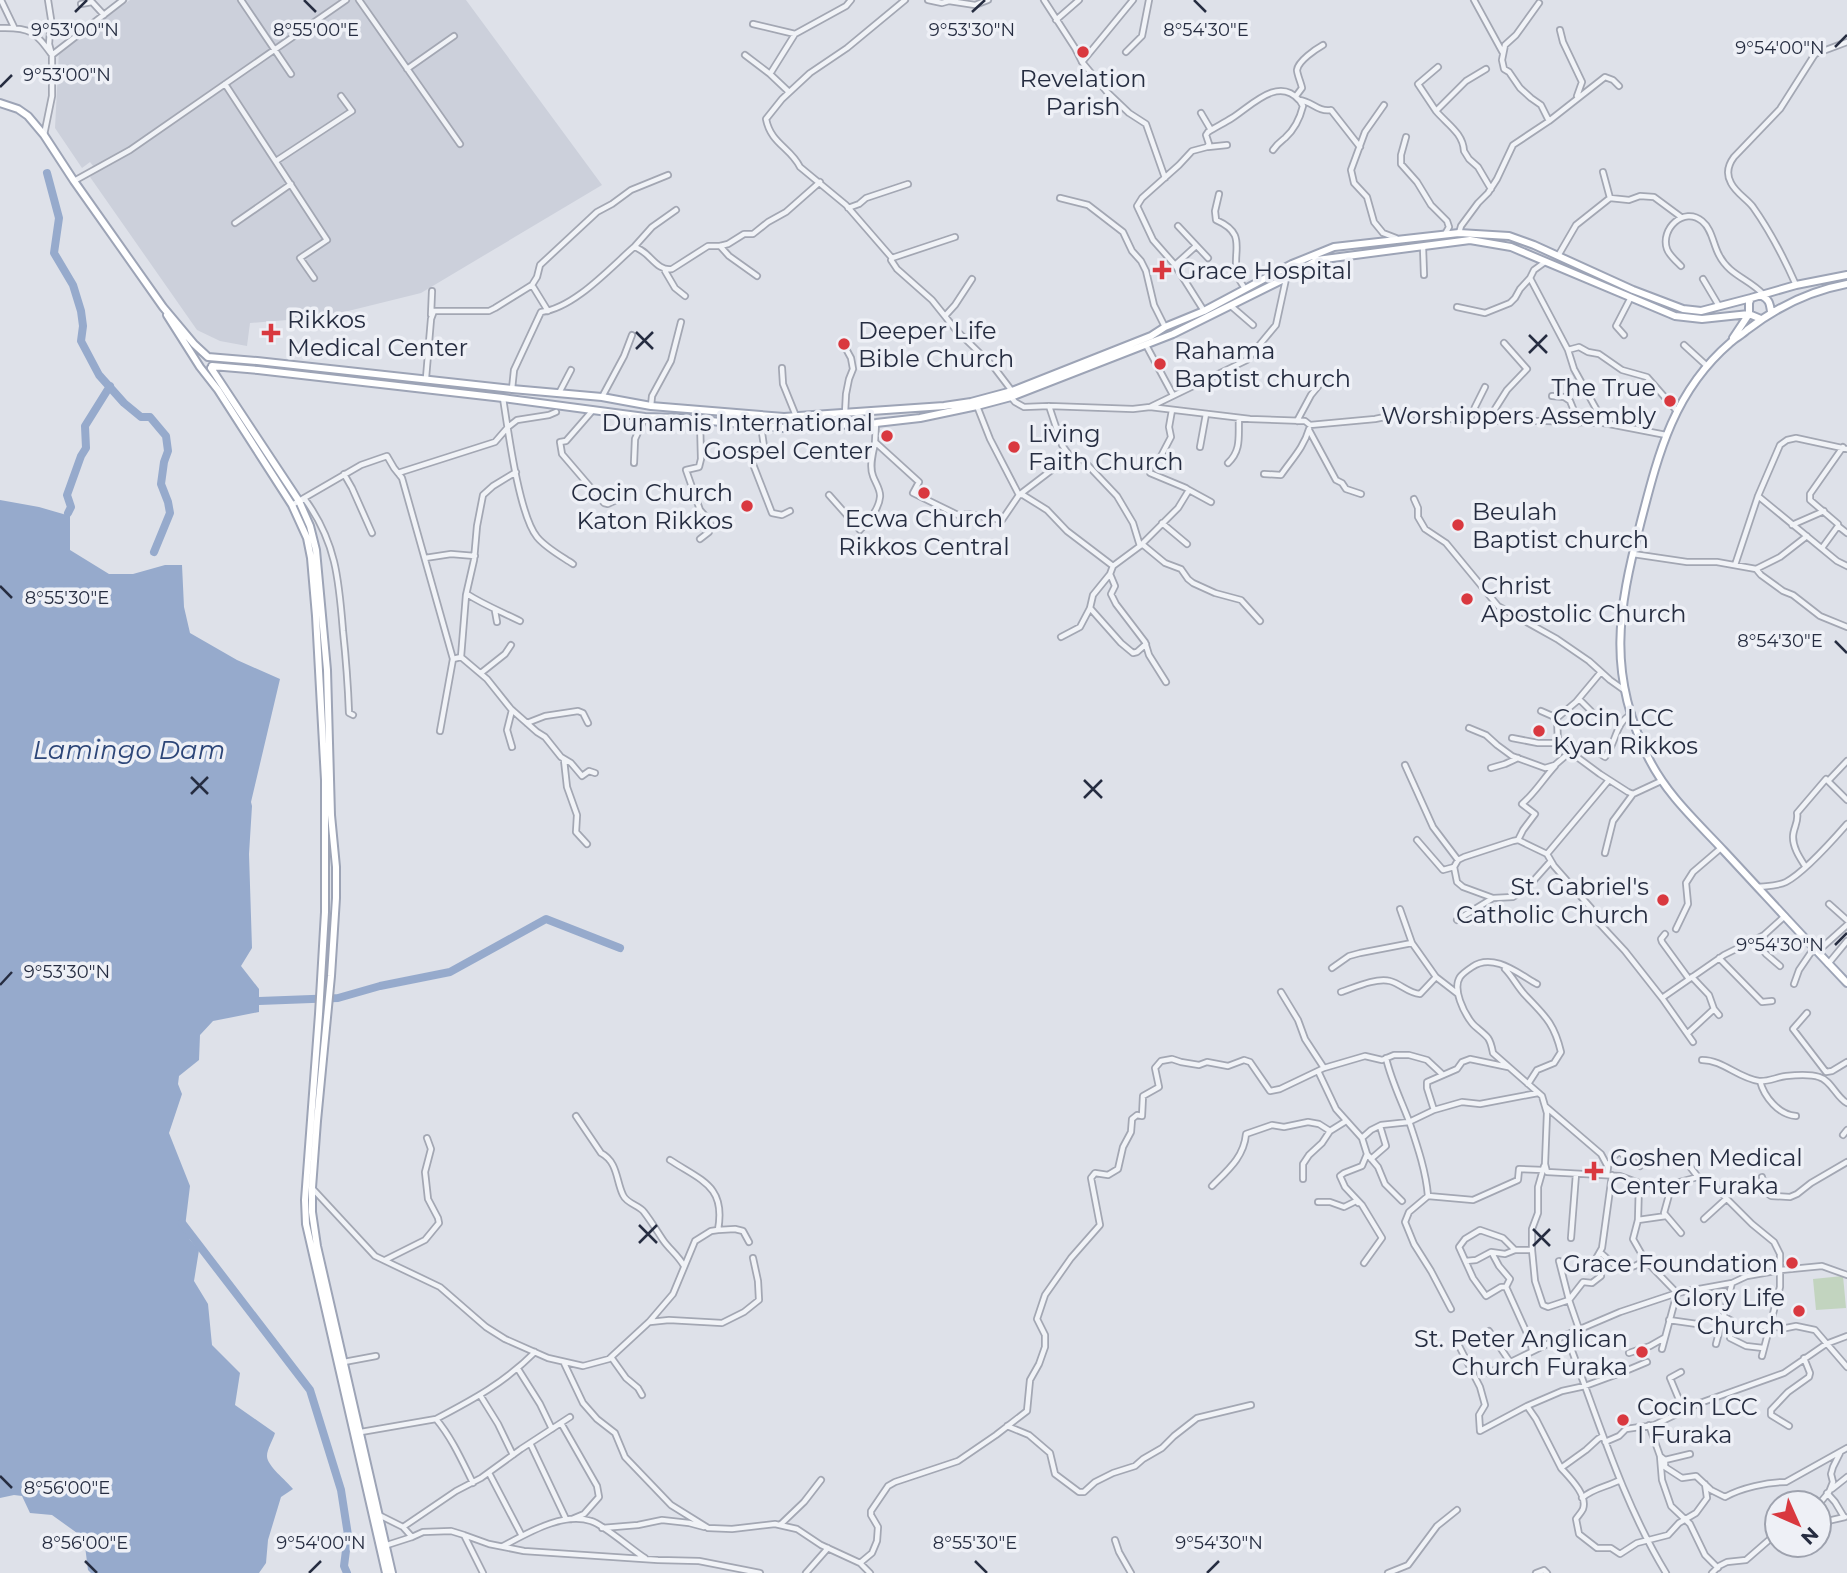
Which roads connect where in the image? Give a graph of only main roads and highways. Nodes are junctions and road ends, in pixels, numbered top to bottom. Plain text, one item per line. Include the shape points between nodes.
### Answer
1 (0, 103) edge
2 (1847, 275) edge
3 (1847, 284) edge
4 (1761, 295) junction
5 (1751, 298) junction
6 (163, 307) junction
7 (1771, 312) junction
8 (1749, 314) junction
9 (1718, 318) junction
10 (1761, 319) junction
11 (1740, 327) junction
12 (1730, 342) junction
13 (208, 357) junction
14 (200, 367) junction
15 (211, 367) junction
16 (1011, 394) junction
17 (1846, 981) edge
18 (383, 1546) junction
19 (386, 1573) edge
20 (392, 1573) edge

1 - 6 main road via 19,109 44,135
2 - 4 main road
3 - 7 main road via 1815,292
4 - 5 main road
4 - 7 main road
5 - 8 main road
5 - 16 main road via 1701,312 1683,309 1509,236 1459,233 1334,247 1151,336
6 - 13 main road
6 - 14 main road
7 - 10 main road
8 - 9 main road
8 - 10 main road
8 - 11 main road
9 - 11 main road via 1736,320
9 - 16 main road via 1675,316 1511,247 1470,240 1317,260 1173,334
10 - 12 main road
11 - 12 main road
12 - 17 main road via 1684,396 1658,455 1626,580 1619,632 1624,690 1661,781
13 - 14 main road via 201,359
13 - 15 main road
13 - 16 main road via 775,417 944,406
14 - 15 main road
14 - 18 main road via 292,505 307,538 325,780 325,912 306,1224
15 - 16 main road via 645,417 783,428 920,418
15 - 18 main road via 301,499 316,550 327,670 335,867 312,1212
18 - 19 main road
18 - 20 main road

